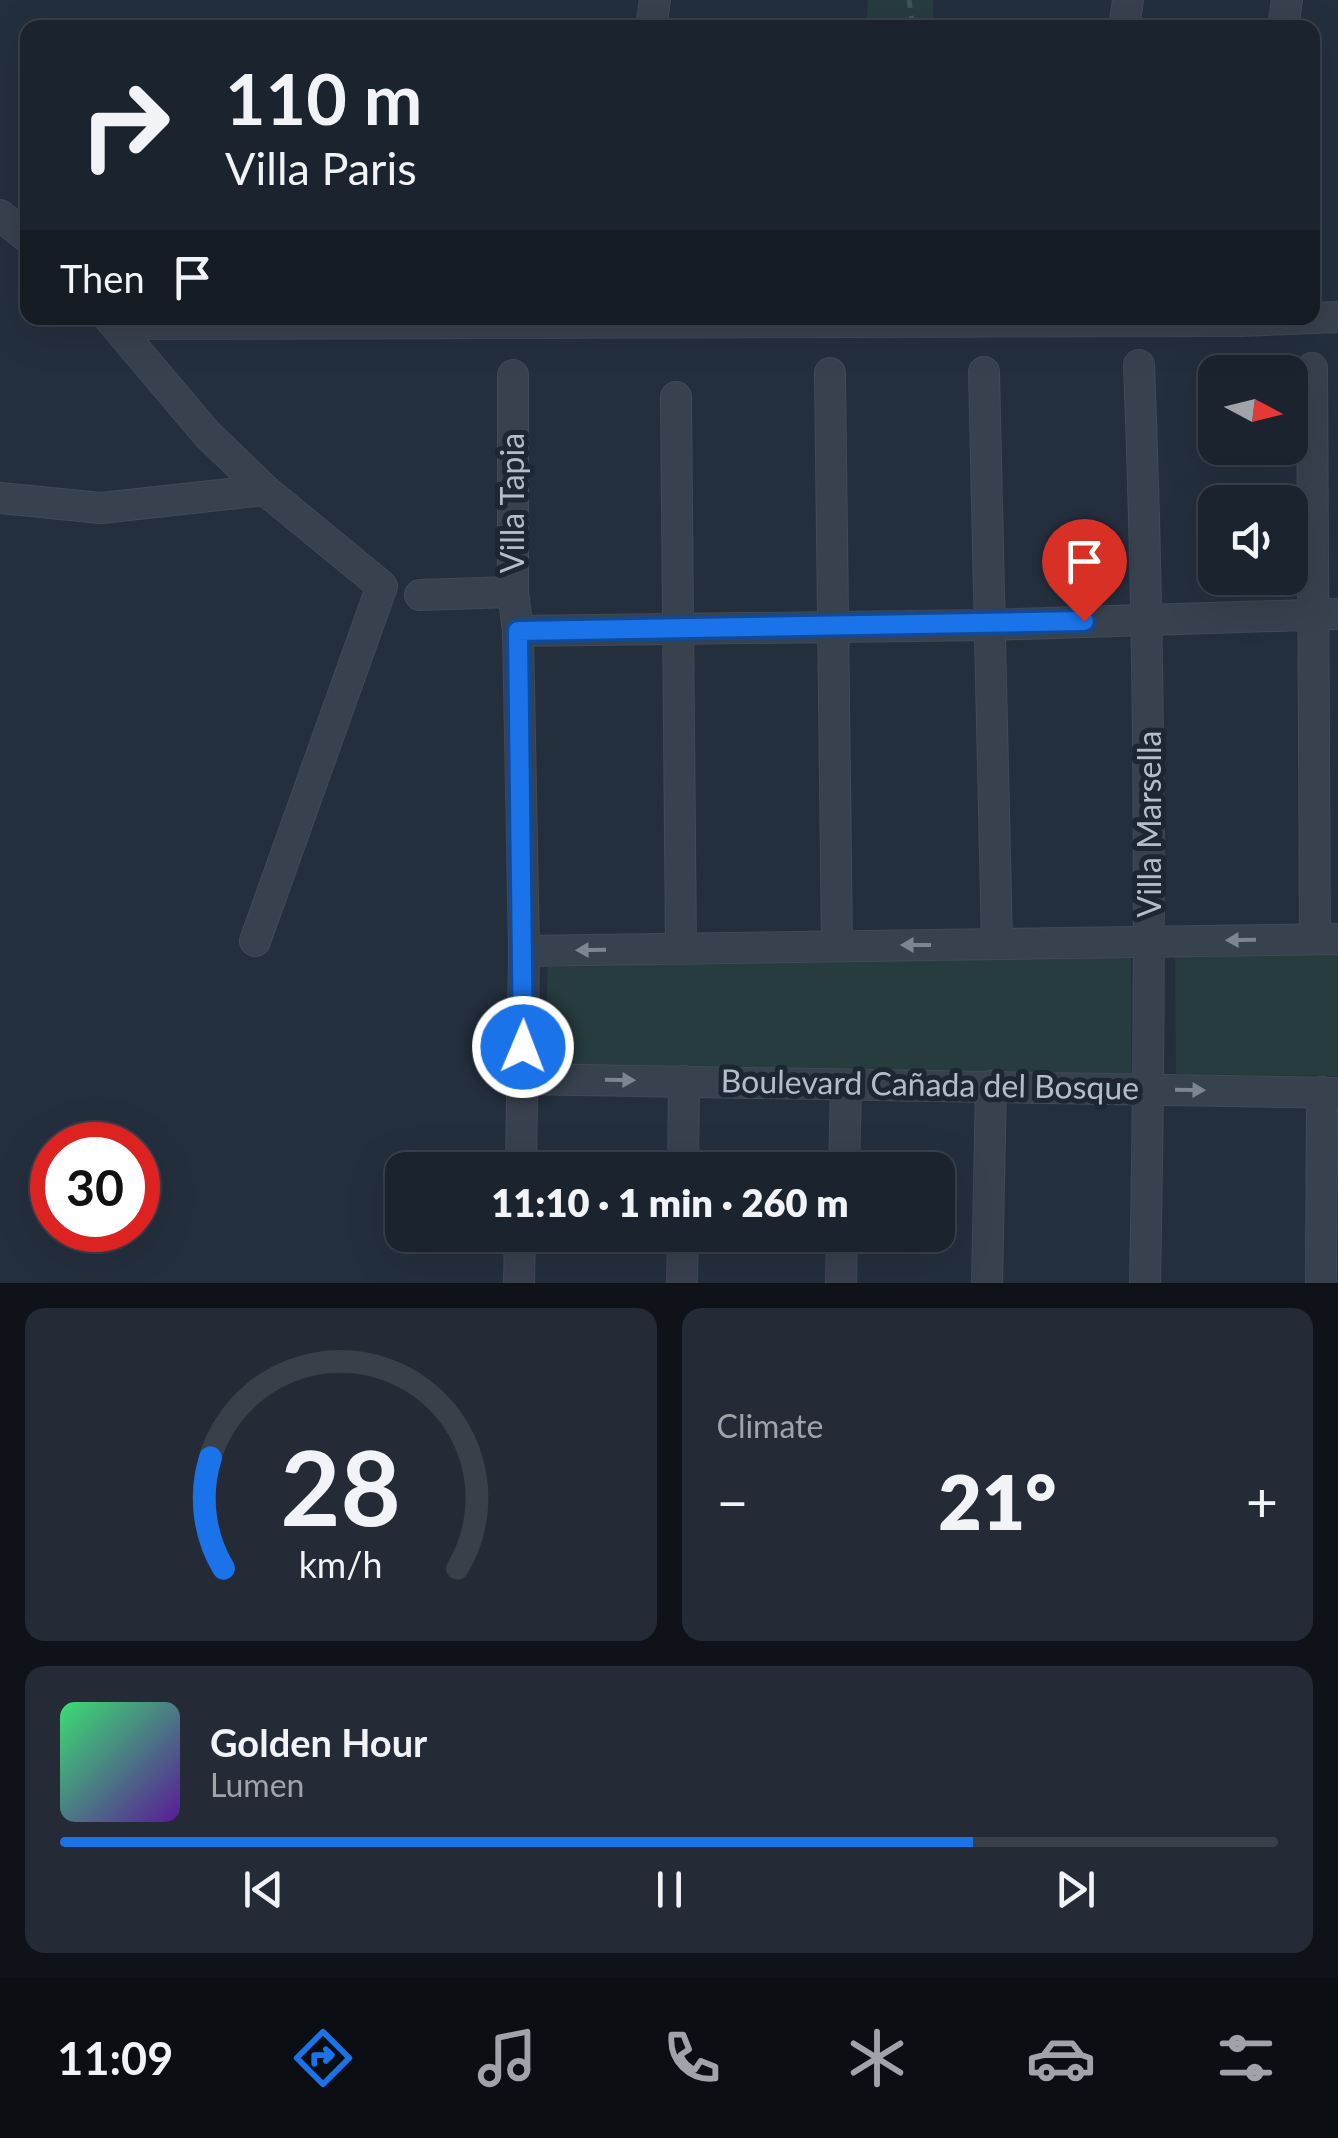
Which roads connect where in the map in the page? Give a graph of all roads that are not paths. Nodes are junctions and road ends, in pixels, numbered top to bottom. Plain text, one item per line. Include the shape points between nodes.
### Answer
1 (0, 214) edge
2 (20, 231) edge
3 (115, 325) edge
4 (1138, 365) dead end
5 (1312, 368) dead end
6 (984, 372) dead end
7 (830, 373) dead end
8 (512, 375) dead end
9 (676, 396) dead end
10 (265, 490) junction
11 (0, 498) edge
12 (514, 592) junction
13 (420, 595) dead end
14 (1326, 614) edge
15 (1149, 618) junction
16 (988, 625) junction
17 (834, 627) junction
18 (680, 629) junction
19 (518, 631) junction
20 (1326, 939) edge
21 (255, 941) dead end
22 (1151, 942) junction
23 (997, 944) junction
24 (837, 946) junction
25 (681, 950) junction
26 (524, 951) junction
27 (522, 1079) junction
28 (684, 1081) junction
29 (846, 1085) junction
30 (992, 1086) junction
31 (1149, 1089) junction
32 (1330, 1093) edge
33 (521, 1152) edge
34 (683, 1152) edge
35 (844, 1152) edge
36 (520, 1252) edge
37 (683, 1252) edge
38 (842, 1252) edge
39 (519, 1283) edge
40 (682, 1283) edge
41 (841, 1283) edge
42 (988, 1283) edge
43 (1144, 1283) edge
44 (1321, 1283) edge

1 - 2 street
3 - 10 street via 207,434
4 - 15 street, Villa Marsella
5 - 14 street
6 - 16 street
7 - 17 street
8 - 12 street, Villa Tapia
9 - 18 street
10 - 11 street via 101,508
10 - 21 street via 382,586
12 - 13 street
12 - 19 street, Villa Tapia
14 - 15 street
14 - 20 street
15 - 16 street
15 - 22 street, Villa Marsella
16 - 17 street
16 - 23 street
17 - 18 street
17 - 24 street
18 - 19 street
18 - 25 street
19 - 26 street, Villa Tapia
20 -> 22 street
22 - 23 street
22 - 31 street, Villa Marsella
23 -> 24 street
24 - 25 street
25 -> 26 street
26 - 27 street, Villa Tapia
27 -> 28 street, Boulevard Cañada del Bosque
27 - 33 street, Villa Tapia
28 - 29 street, Boulevard Cañada del Bosque
28 - 34 street
29 - 30 street, Boulevard Cañada del Bosque
29 - 35 street
30 - 31 street, Boulevard Cañada del Bosque
30 - 42 street
31 -> 32 street, Boulevard Cañada del Bosque
31 - 43 street, Villa Marsella
32 - 44 street
36 - 39 street
37 - 40 street
38 - 41 street

